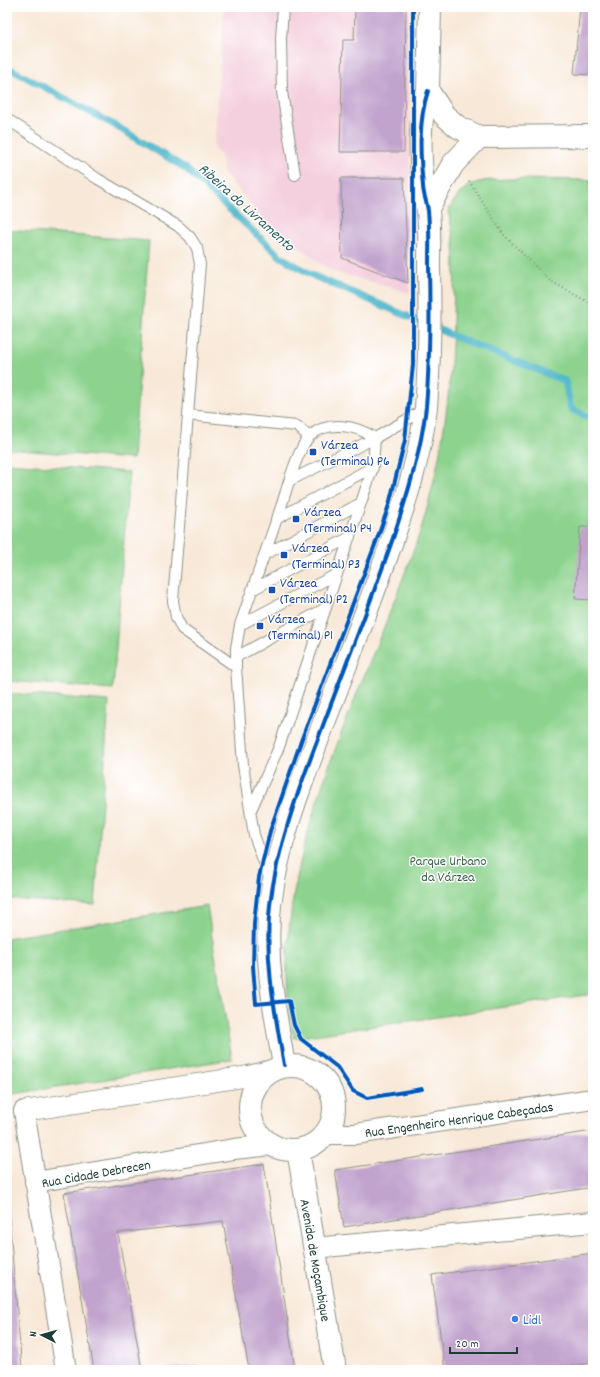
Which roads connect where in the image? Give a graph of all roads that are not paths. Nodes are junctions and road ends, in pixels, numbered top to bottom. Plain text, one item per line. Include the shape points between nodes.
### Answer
1 (283, 7) edge
2 (430, 7) edge
3 (428, 91) junction
4 (7, 119) edge
5 (593, 136) edge
6 (479, 137) junction
7 (295, 175) dead end
8 (428, 208) junction
9 (426, 408) junction
10 (188, 415) junction
11 (309, 436) junction
12 (375, 438) junction
13 (373, 468) junction
14 (289, 481) junction
15 (361, 503) junction
16 (276, 520) junction
17 (350, 537) junction
18 (264, 556) junction
19 (337, 574) junction
20 (252, 590) junction
21 (326, 608) junction
22 (240, 625) junction
23 (236, 656) junction
24 (236, 667) junction
25 (250, 810) junction
26 (273, 887) junction
27 (278, 1068) junction
28 (593, 1099) edge
29 (326, 1134) junction
30 (272, 1145) junction
31 (298, 1150) junction
32 (35, 1182) junction
33 (593, 1222) edge
34 (314, 1248) junction
35 (66, 1370) edge
36 (335, 1370) edge

1 - 7 lane via 282,92
2 - 3 street
3 - 6 street via 444,115 458,127
3 - 8 street via 422,109 423,189
4 - 10 lane via 98,179 178,226 197,248 200,264
5 - 6 street
6 - 8 street via 453,164
8 - 9 street via 430,347
9 - 12 lane
9 - 26 street via 407,496 295,800
10 - 11 lane via 297,426
10 - 24 lane via 173,601 176,617 182,629
11 - 12 lane via 324,428 349,426
11 - 14 lane
12 - 13 lane
12 - 14 lane
13 - 15 lane
13 - 16 lane
14 - 16 lane
15 - 17 lane
15 - 18 lane
16 - 18 lane
17 - 19 lane
17 - 20 lane
18 - 20 lane
19 - 21 lane
19 - 22 lane
20 - 22 lane
21 - 23 lane
21 - 25 lane via 279,747
22 - 23 lane
23 - 24 lane
24 - 25 lane via 243,765
25 - 26 lane via 254,835
26 - 27 street via 269,956
27 - 29 street via 297,1065 309,1068 329,1085 334,1097 335,1110
27 - 30 street via 261,1078 254,1089 250,1108 254,1127 262,1138
27 - 32 street via 249,1076 24,1111
28 - 29 street, Rua Engenheiro Henrique Cabeçadas via 355,1134
29 - 31 street via 318,1142
30 - 31 street via 284,1150
30 - 32 street, Rua Cidade Debrecen
31 - 34 street, Avenida de Moçambique
32 - 35 street, Rua Cidade Debrecen
33 - 34 street
34 - 36 street, Avenida de Moçambique

